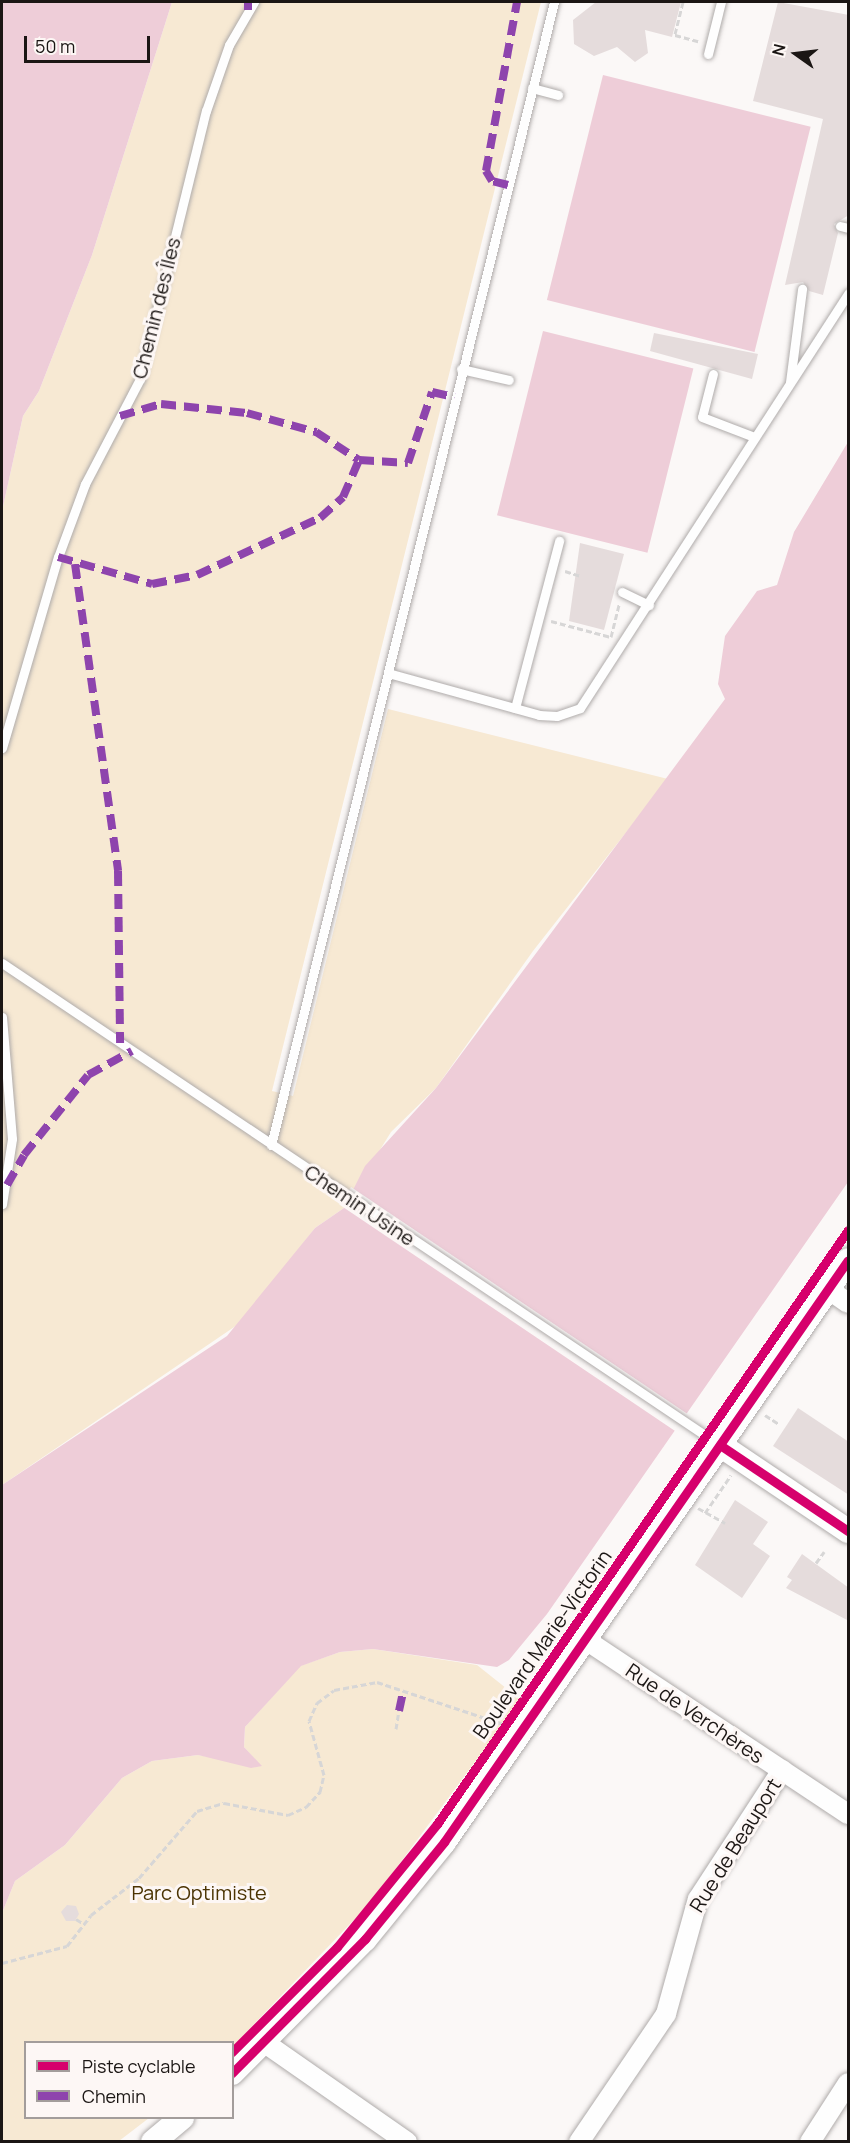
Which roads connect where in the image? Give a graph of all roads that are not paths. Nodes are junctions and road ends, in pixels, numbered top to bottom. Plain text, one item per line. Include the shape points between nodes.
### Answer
1 (254, 2) edge
2 (554, 2) edge
3 (721, 2) edge
4 (708, 54) dead end
5 (532, 88) junction
6 (558, 95) dead end
7 (802, 289) dead end
8 (849, 292) edge
9 (461, 369) junction
10 (713, 374) dead end
11 (509, 380) dead end
12 (790, 383) junction
13 (754, 437) junction
14 (559, 541) dead end
15 (622, 592) road end
16 (649, 605) junction
17 (388, 673) junction
18 (515, 708) junction
19 (2, 748) edge
20 (2, 963) edge
21 (2, 1017) edge
22 (271, 1145) junction
23 (2, 1204) edge
24 (849, 1260) edge
25 (828, 1289) junction
26 (849, 1303) edge
27 (720, 1445) junction
28 (849, 1531) edge
29 (586, 1640) junction
30 (782, 1770) junction
31 (849, 1814) edge
32 (265, 2043) junction
33 (234, 2071) edge
34 (849, 2083) edge
35 (181, 2119) edge
36 (153, 2142) edge
37 (407, 2142) edge
38 (579, 2142) edge
39 (810, 2142) edge

1 - 19 lane, Chemin des Îles via 230,45 206,111 140,379 86,484 61,548
2 - 5 lane
3 - 4 lane
5 - 6 lane
5 - 9 lane
7 - 12 lane
8 - 12 lane
9 - 11 lane
9 - 17 lane
10 - 13 lane via 702,417
12 - 13 lane
13 - 16 lane
14 - 18 lane
15 - 16 lane
16 - 18 lane via 580,708 557,716
17 - 18 lane
17 - 22 lane
20 - 22 lane, Chemin Usine
21 - 23 lane via 12,1139
22 - 27 lane, Chemin Usine
24 - 25 street, Boulevard Marie-Victorin
25 - 26 street
25 - 27 street, Boulevard Marie-Victorin
27 - 28 street
27 - 29 street, Boulevard Marie-Victorin
29 - 30 street, Rue de Verchères
29 - 32 street, Boulevard Marie-Victorin via 424,1869
30 - 31 street, Rue de Verchères
30 - 38 street, Rue de Beauport via 698,1899 666,2014
32 - 33 street, Boulevard Marie-Victorin
32 - 37 street
34 - 39 street
35 - 36 street

